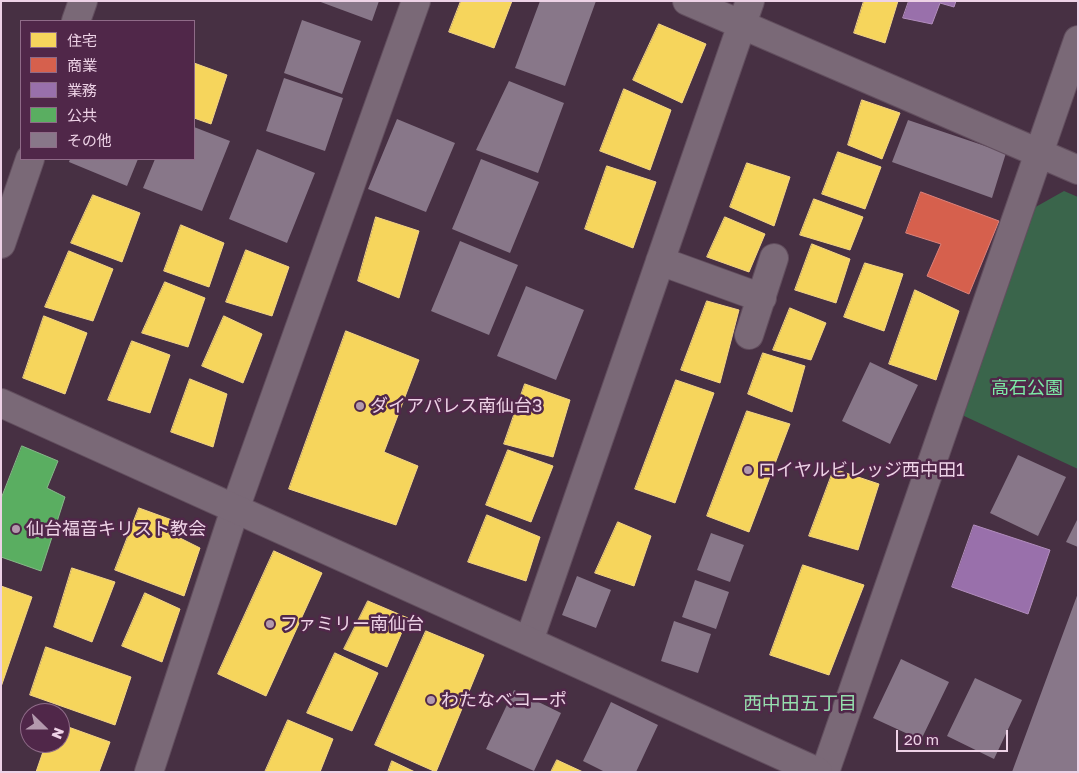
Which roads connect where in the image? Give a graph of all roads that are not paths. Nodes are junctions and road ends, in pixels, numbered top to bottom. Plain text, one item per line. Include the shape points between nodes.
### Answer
1 (83, 1) edge
2 (416, 1) edge
3 (687, 1) edge
4 (745, 13) edge
5 (76, 20) edge
6 (1078, 40) edge
7 (1039, 153) junction
8 (30, 160) edge
9 (1078, 170) edge
10 (1, 244) edge
11 (774, 258) dead end
12 (660, 261) junction
13 (762, 298) junction
14 (749, 334) dead end
15 (1, 403) edge
16 (235, 509) junction
17 (529, 641) junction
18 (149, 772) edge
19 (818, 772) edge
20 (825, 772) edge

1 - 5 street
2 - 16 street
3 - 4 street
4 - 7 street
4 - 12 street
6 - 7 street
7 - 9 street
7 - 20 street
8 - 10 street
11 - 13 street
12 - 13 street
12 - 17 street
13 - 14 street
15 - 16 street
16 - 17 street
16 - 18 street
17 - 19 street

